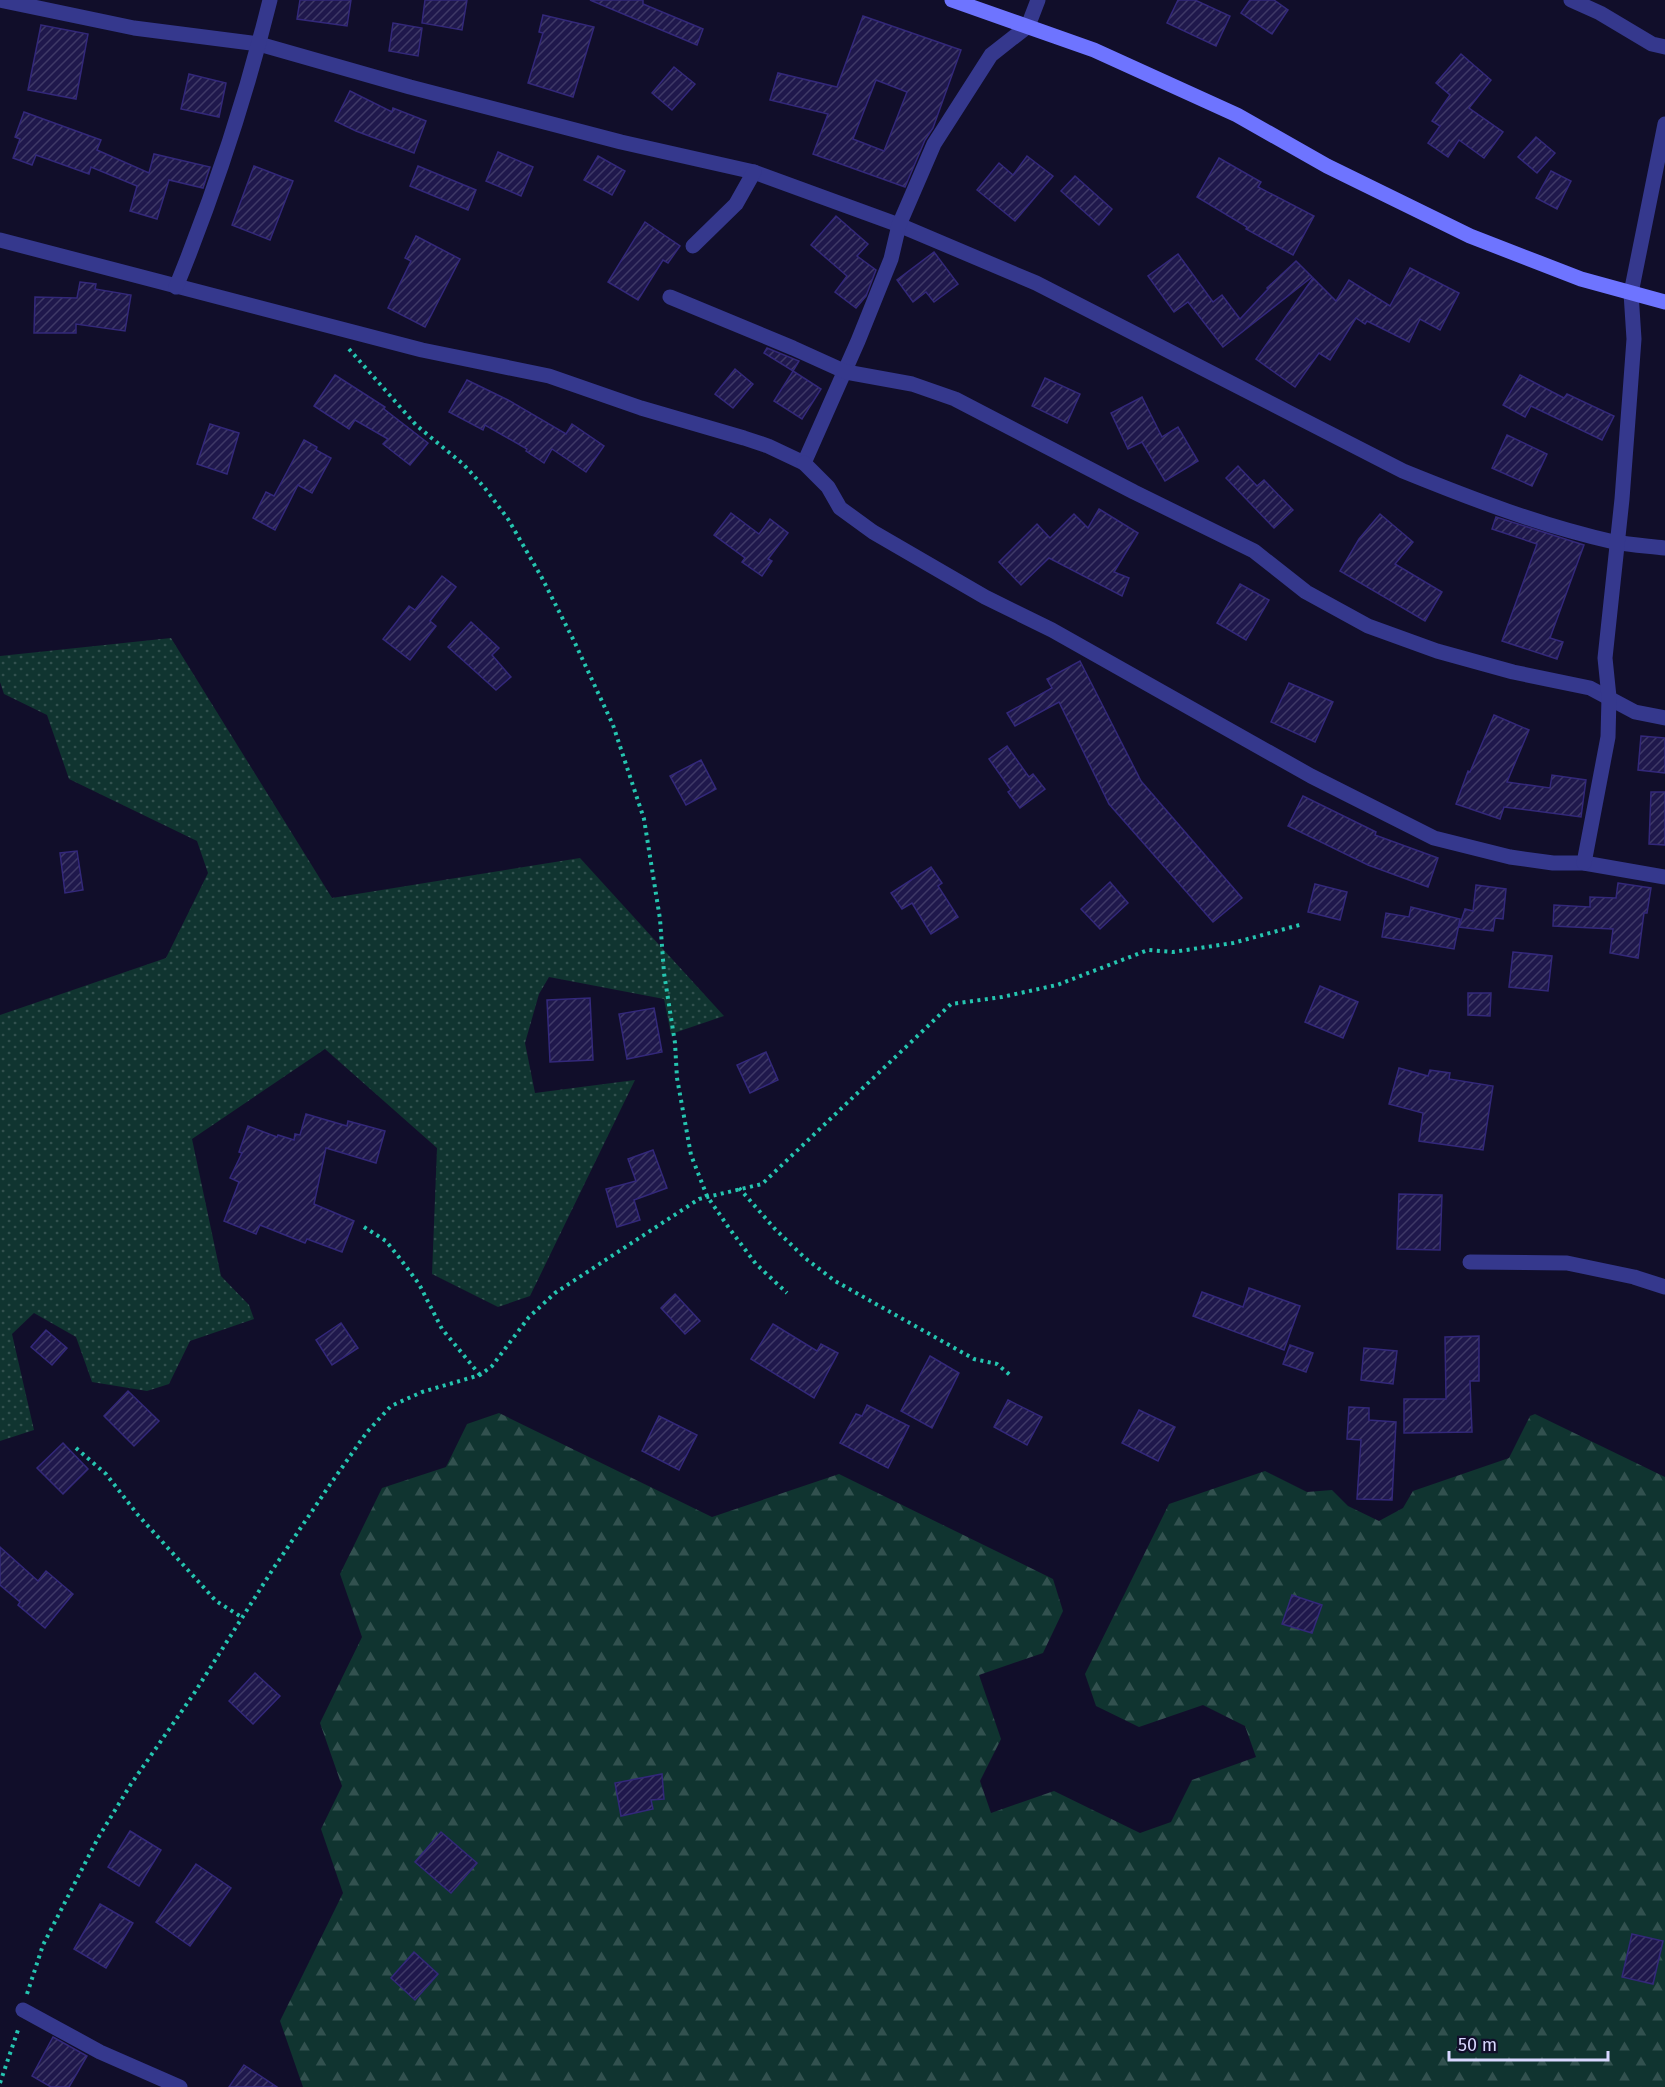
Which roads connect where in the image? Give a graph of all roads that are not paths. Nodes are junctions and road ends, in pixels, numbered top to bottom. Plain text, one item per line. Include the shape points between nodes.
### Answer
1 (0, 0) edge
2 (270, 0) edge
3 (952, 0) edge
4 (1038, 0) edge
5 (1571, 0) edge
6 (1028, 26) junction
7 (259, 44) junction
8 (1665, 48) edge
9 (1665, 124) edge
10 (754, 172) junction
11 (899, 225) junction
12 (0, 240) edge
13 (693, 246) dead end
14 (177, 287) junction
15 (1630, 293) junction
16 (670, 297) dead end
17 (1665, 302) edge
18 (846, 372) junction
19 (804, 463) junction
20 (1617, 543) junction
21 (1665, 548) edge
22 (1609, 697) junction
23 (1665, 718) edge
24 (1584, 863) junction
25 (1665, 877) edge
26 (1470, 1262) dead end
27 (1665, 1287) edge
28 (23, 2010) road end
29 (180, 2087) edge

1 - 7 street via 134,28
2 - 7 street
3 - 6 main road
4 - 6 street
5 - 8 street
6 - 11 street via 991,55 934,144
6 - 15 main road via 1094,50 1237,115 1327,166 1470,236 1581,279
7 - 10 street via 621,142
7 - 14 street via 204,220
9 - 15 street
10 - 11 street
10 - 13 street via 736,204
11 - 18 street via 891,259
11 - 20 street via 1036,283 1403,471 1464,496
12 - 14 street
14 - 19 street via 422,350 549,376 768,446
15 - 17 main road
15 - 20 street via 1634,339
16 - 18 street
18 - 19 street
18 - 22 street via 912,384 955,399 1254,552 1306,592 1368,626 1437,651 1590,688
19 - 24 street via 828,486 840,508 873,532 1311,776 1434,838 1510,857
20 - 21 street
20 - 22 street via 1605,658
22 - 23 street via 1635,712
22 - 24 street via 1608,737
24 - 25 street
26 - 27 street via 1567,1263
28 - 29 street via 92,2048

